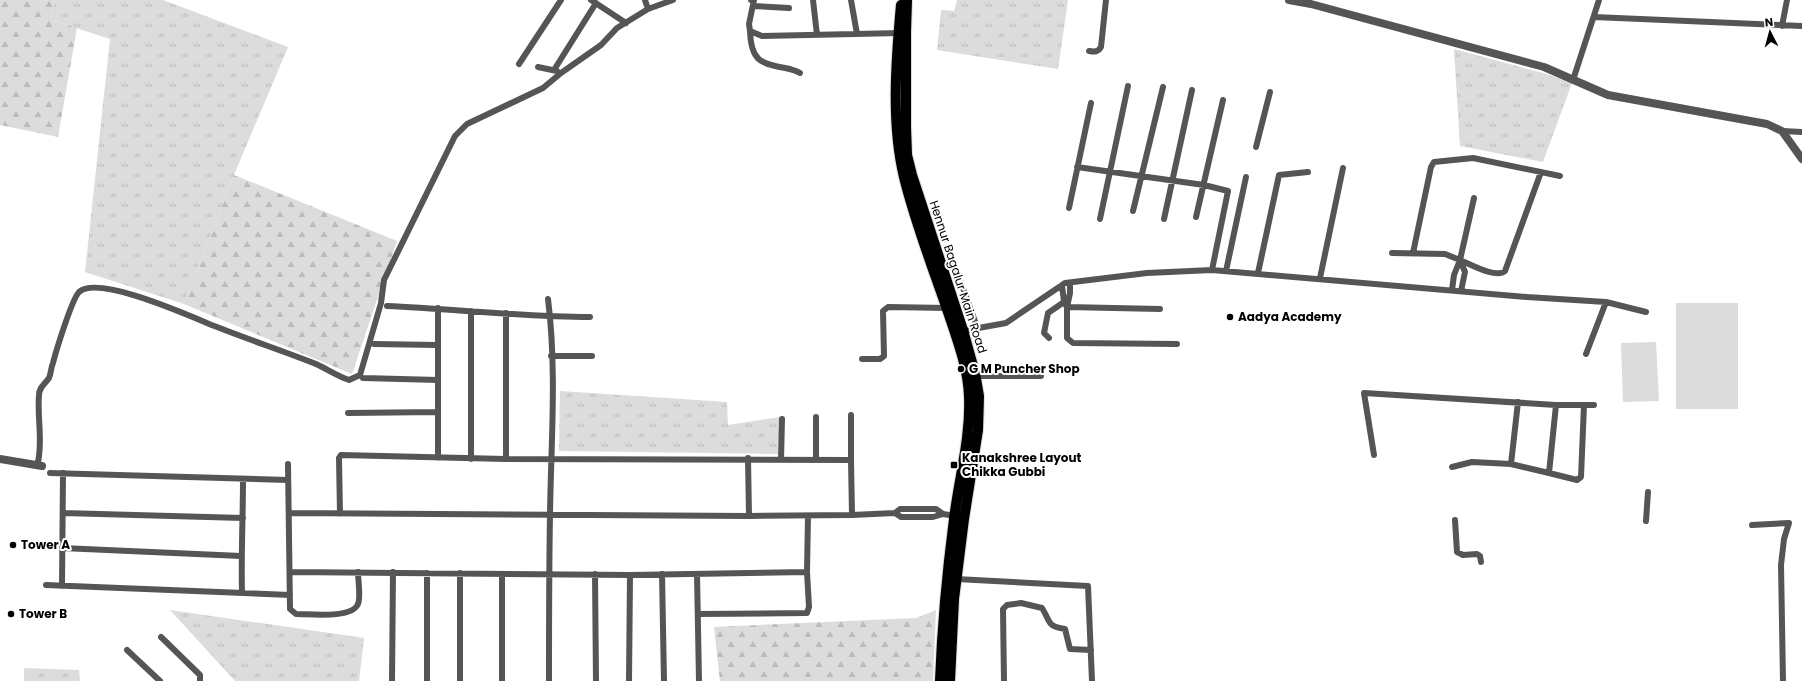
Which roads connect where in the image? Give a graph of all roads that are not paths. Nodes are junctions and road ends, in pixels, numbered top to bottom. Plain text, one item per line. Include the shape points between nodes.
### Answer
1 (560, 0) edge
2 (645, 0) edge
3 (673, 0) edge
4 (813, 0) edge
5 (851, 0) edge
6 (901, 0) edge
7 (908, 0) edge
8 (1106, 0) edge
9 (1289, 0) edge
10 (1599, 0) edge
11 (1787, 0) edge
12 (593, 1) edge
13 (753, 2) edge
14 (789, 8) dead end
15 (648, 9) junction
16 (1594, 17) junction
17 (626, 23) junction
18 (1782, 26) junction
19 (1802, 26) edge
20 (750, 31) junction
21 (902, 33) junction
22 (858, 34) junction
23 (817, 35) junction
24 (1089, 51) dead end
25 (519, 64) dead end
26 (538, 67) dead end
27 (554, 70) junction
28 (560, 73) junction
29 (800, 73) dead end
30 (1573, 80) junction
31 (1128, 86) dead end
32 (1162, 87) dead end
33 (1192, 90) dead end
34 (1270, 92) dead end
35 (1223, 100) dead end
36 (1091, 103) dead end
37 (1782, 131) junction
38 (1802, 132) edge
39 (1256, 147) dead end
40 (1802, 159) edge
41 (1077, 167) junction
42 (1343, 168) dead end
43 (1308, 172) dead end
44 (1541, 172) junction
45 (1109, 173) junction
46 (1140, 176) junction
47 (1246, 176) dead end
48 (1560, 176) dead end
49 (1173, 181) junction
50 (1204, 185) junction
51 (1474, 198) dead end
52 (1069, 208) dead end
53 (1133, 211) dead end
54 (1196, 216) dead end
55 (1100, 219) dead end
56 (1164, 219) dead end
57 (949, 249) dead end
58 (1392, 253) dead end
59 (1412, 253) junction
60 (1460, 260) junction
61 (1212, 270) junction
62 (1226, 271) junction
63 (1258, 273) junction
64 (1320, 278) junction
65 (1070, 283) junction
66 (1062, 285) junction
67 (1452, 290) junction
68 (1461, 291) junction
69 (548, 299) dead end
70 (1606, 302) junction
71 (1066, 305) junction
72 (387, 306) dead end
73 (438, 308) junction
74 (947, 308) junction
75 (1160, 309) dead end
76 (471, 311) junction
77 (1646, 312) dead end
78 (506, 314) junction
79 (550, 317) junction
80 (590, 317) dead end
81 (977, 327) junction
82 (959, 332) junction
83 (1049, 338) dead end
84 (374, 344) dead end
85 (1177, 344) dead end
86 (437, 345) junction
87 (1586, 354) dead end
88 (552, 356) junction
89 (592, 356) dead end
90 (862, 359) dead end
91 (976, 376) junction
92 (1041, 376) dead end
93 (363, 378) dead end
94 (438, 380) junction
95 (1518, 402) junction
96 (1556, 405) junction
97 (1584, 405) junction
98 (1594, 405) dead end
99 (437, 412) junction
100 (348, 413) dead end
101 (851, 415) dead end
102 (816, 417) dead end
103 (782, 419) dead end
104 (1374, 455) dead end
105 (438, 458) junction
106 (748, 458) junction
107 (0, 459) edge
108 (471, 459) junction
109 (506, 459) junction
110 (552, 459) junction
111 (816, 459) junction
112 (781, 460) junction
113 (851, 460) junction
114 (40, 464) joint
115 (288, 464) dead end
116 (1511, 464) junction
117 (1452, 467) dead end
118 (50, 473) dead end
119 (63, 473) junction
120 (1549, 473) junction
121 (243, 479) junction
122 (288, 480) junction
123 (1648, 492) dead end
124 (63, 513) junction
125 (288, 513) junction
126 (340, 514) junction
127 (550, 514) junction
128 (852, 515) junction
129 (749, 516) junction
130 (808, 516) junction
131 (959, 516) junction
132 (244, 518) junction
133 (1455, 520) dead end
134 (1646, 521) dead end
135 (1752, 525) dead end
136 (62, 548) junction
137 (241, 556) junction
138 (1480, 562) dead end
139 (290, 572) junction
140 (358, 572) junction
141 (393, 572) junction
142 (808, 572) junction
143 (427, 573) junction
144 (460, 573) junction
145 (502, 574) junction
146 (550, 574) junction
147 (595, 574) junction
148 (630, 574) junction
149 (662, 574) junction
150 (697, 574) junction
151 (956, 579) junction
152 (46, 585) dead end
153 (62, 586) junction
154 (242, 593) junction
155 (290, 595) junction
156 (698, 614) junction
157 (161, 636) dead end
158 (127, 650) dead end
159 (1091, 650) junction
160 (160, 681) edge
161 (200, 681) edge
162 (392, 681) edge
163 (427, 681) edge
164 (460, 681) edge
165 (502, 681) edge
166 (549, 681) edge
167 (596, 681) edge
168 (629, 681) edge
169 (664, 681) edge
170 (699, 681) edge
171 (940, 681) edge
172 (950, 681) edge
173 (1004, 681) edge
174 (1092, 681) edge
175 (1783, 681) edge

1 - 25 street
2 - 15 street
3 - 15 street
4 - 23 street
5 - 22 street
6 - 21 main road, Hennur Bagalur Main Road
7 - 21 main road, Hennur Bagalur Main Road
8 - 24 street via 1101,47 1095,52
9 - 30 street via 1544,67
10 - 16 street
11 - 18 street
12 - 17 street
12 - 27 street
13 - 14 street
13 - 20 street
15 - 17 street
16 - 18 street
16 - 30 street
17 - 28 street via 617,28 601,45
18 - 19 street
20 - 23 street via 762,36
20 - 29 street via 750,44 761,62
21 - 22 street
21 - 74 main road, Hennur Bagalur Main Road via 897,128 899,153 910,197
21 - 82 main road, Hennur Bagalur Main Road via 907,155
22 - 23 street
26 - 27 street
27 - 28 street
28 - 114 street via 543,88 467,124 454,136 384,280 381,302 357,378 348,380 312,363 161,303 98,287 84,289 78,293 58,344 49,378 41,386
30 - 37 street via 1608,95 1767,124
31 - 45 street
32 - 46 street
33 - 49 street
34 - 39 street
35 - 50 street
36 - 41 street
37 - 38 street
37 - 40 street
41 - 45 street
41 - 52 street
42 - 64 street
43 - 63 street via 1279,175
44 - 48 street
44 - 59 street via 1473,158 1434,162
44 - 60 street via 1505,271 1494,274
45 - 46 street
45 - 55 street
46 - 49 street
46 - 53 street
47 - 62 street
49 - 50 street
49 - 56 street
50 - 54 street
50 - 61 street via 1228,191
51 - 60 street
57 - 81 street
58 - 59 street
59 - 60 street via 1445,254
60 - 67 street
60 - 68 street via 1465,272
61 - 62 street
61 - 65 street
62 - 63 street
63 - 64 street
64 - 67 street
65 - 66 street
65 - 71 street
66 - 71 street
66 - 81 street via 1006,323
67 - 68 street
68 - 70 street
69 - 79 street
70 - 77 street
70 - 87 street
71 - 75 street
71 - 83 street via 1048,313 1044,333
71 - 85 street via 1067,335 1068,340 1073,343
72 - 73 street
73 - 76 street
73 - 86 street
74 - 82 main road, Hennur Bagalur Main Road
74 - 90 street via 888,307 883,311 884,356 880,359
76 - 78 street
76 - 108 street
78 - 79 street
78 - 109 street
79 - 80 street
79 - 88 street
81 - 82 street
82 - 91 main road, Hennur Bagalur Main Road
82 - 131 main road, Hennur Bagalur Main Road via 969,395 969,428
84 - 86 street
86 - 94 street
88 - 89 street
88 - 110 street
91 - 92 street
91 - 131 main road, Hennur Bagalur Main Road via 979,396 978,430
93 - 94 street
94 - 99 street
95 - 96 street
95 - 104 street via 1364,392
95 - 116 street
96 - 97 street
96 - 120 street
97 - 98 street
97 - 120 street via 1581,477 1576,480
99 - 100 street
99 - 105 street
101 - 113 street
102 - 111 street
103 - 112 street
105 - 108 street
105 - 126 street via 341,455
106 - 110 street
106 - 112 street
106 - 129 street
107 - 114 street
108 - 109 street
109 - 110 street
110 - 127 street
111 - 112 street
111 - 113 street
113 - 128 street
115 - 122 street
116 - 117 street via 1472,462
116 - 120 street
118 - 119 street
119 - 121 street
119 - 124 street
121 - 122 street
121 - 132 street
122 - 125 street
123 - 134 street
124 - 132 street
124 - 136 street
125 - 126 street
125 - 139 street
126 - 127 street
127 - 129 street
127 - 146 street
128 - 130 street
128 - 131 street via 895,512 901,517 933,517 943,514
129 - 130 street
130 - 142 street
131 - 151 main road, Hennur Bagalur Main Road
131 - 171 main road, Hennur Bagalur Main Road via 944,600
132 - 137 street
133 - 138 street via 1457,552 1463,555 1477,554 1480,556
135 - 175 street via 1789,523 1781,565
136 - 137 street
136 - 153 street
137 - 154 street
139 - 140 street
139 - 155 street
140 - 141 street
140 - 155 street via 359,603 344,614 296,614 290,609
141 - 143 street
141 - 162 street
142 - 150 street
142 - 156 street via 807,613
143 - 144 street
143 - 163 street
144 - 145 street
144 - 164 street
145 - 146 street
145 - 165 street
146 - 147 street
146 - 166 street
147 - 148 street
147 - 167 street
148 - 149 street
148 - 168 street
149 - 150 street
149 - 169 street
150 - 156 street
151 - 159 street via 1088,586
151 - 172 main road, Hennur Bagalur Main Road
152 - 153 street
153 - 154 street
154 - 155 street
156 - 170 street
157 - 161 street via 200,675
158 - 160 street
159 - 173 street via 1070,649 1067,631 1052,626 1042,608 1021,603 1007,605 1004,609
159 - 174 street

